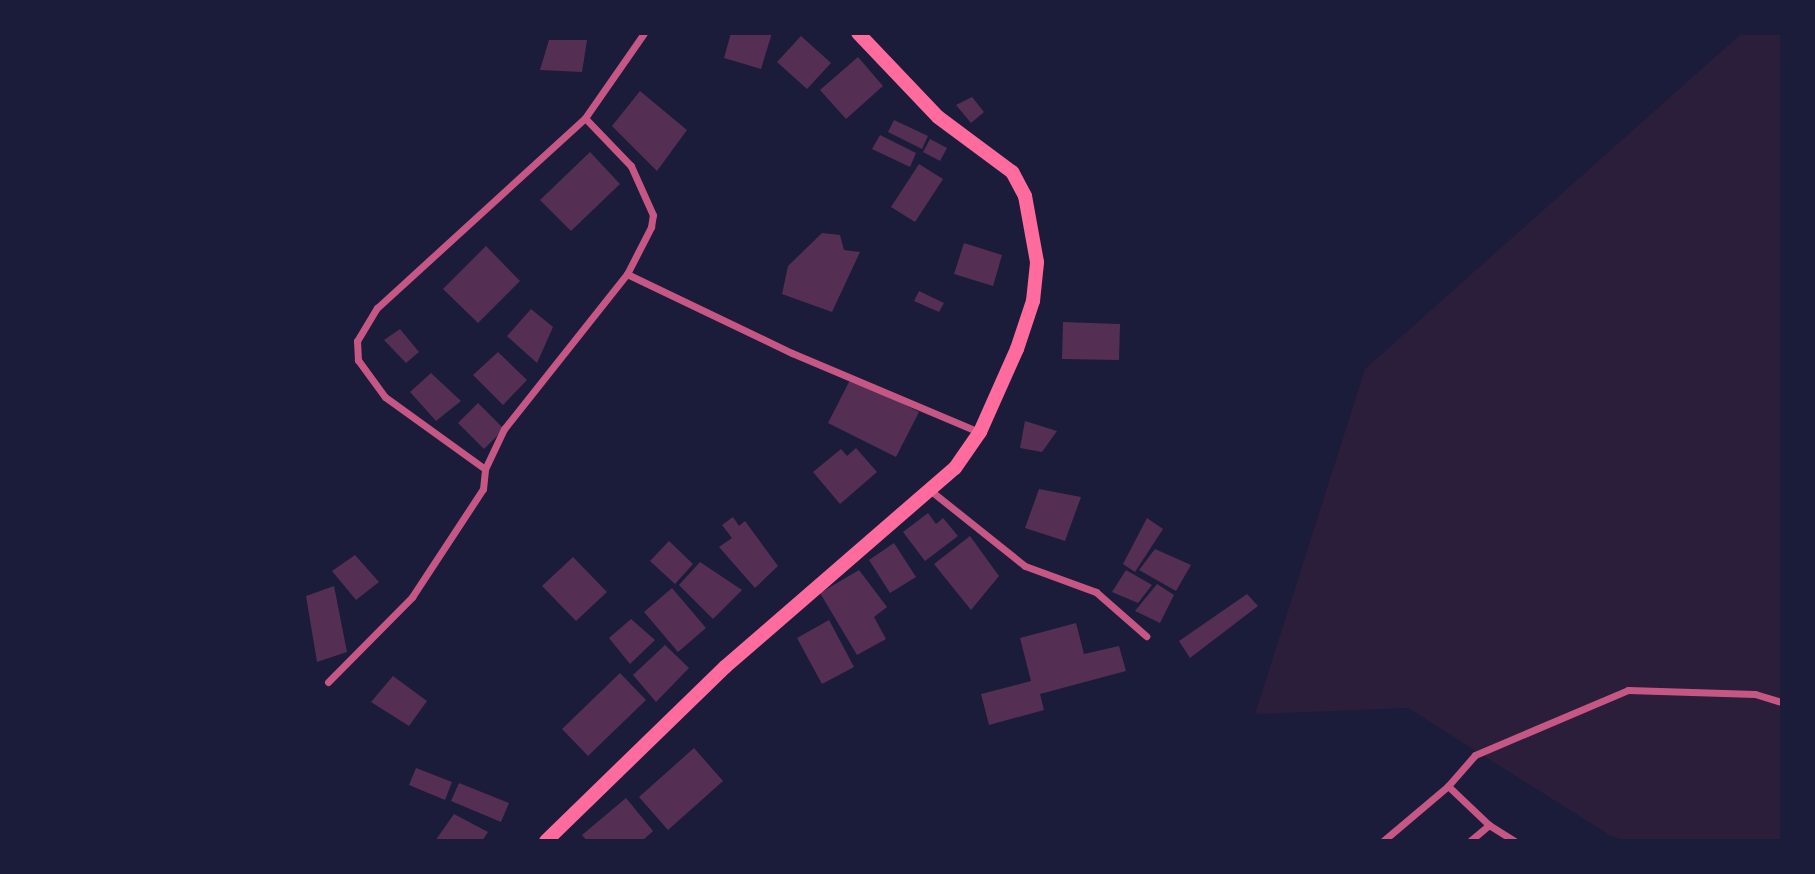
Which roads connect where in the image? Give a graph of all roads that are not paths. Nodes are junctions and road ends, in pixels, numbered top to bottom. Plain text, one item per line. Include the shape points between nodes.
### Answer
1 (644, 33) edge
2 (858, 33) edge
3 (585, 118) junction
4 (627, 274) junction
5 (980, 432) junction
6 (485, 470) junction
7 (931, 491) junction
8 (1146, 636) dead end
9 (328, 682) dead end
10 (1782, 702) edge
11 (1448, 786) junction
12 (1489, 825) junction
13 (546, 841) edge
14 (1383, 841) edge
15 (1470, 841) edge
16 (1514, 841) edge

1 - 3 street
2 - 5 main road via 938,117 1004,163 1025,196 1037,262 1033,301
3 - 4 street via 631,166 653,215
3 - 6 street via 377,308 357,341 358,360 385,397
4 - 5 street via 792,353
4 - 6 street via 504,429
5 - 7 main road
6 - 9 street via 483,489 412,597
7 - 8 street via 1026,566 1096,592
7 - 13 main road via 725,667
10 - 11 street via 1755,694 1628,690 1475,755
11 - 12 street
11 - 14 street
12 - 15 street
12 - 16 street

